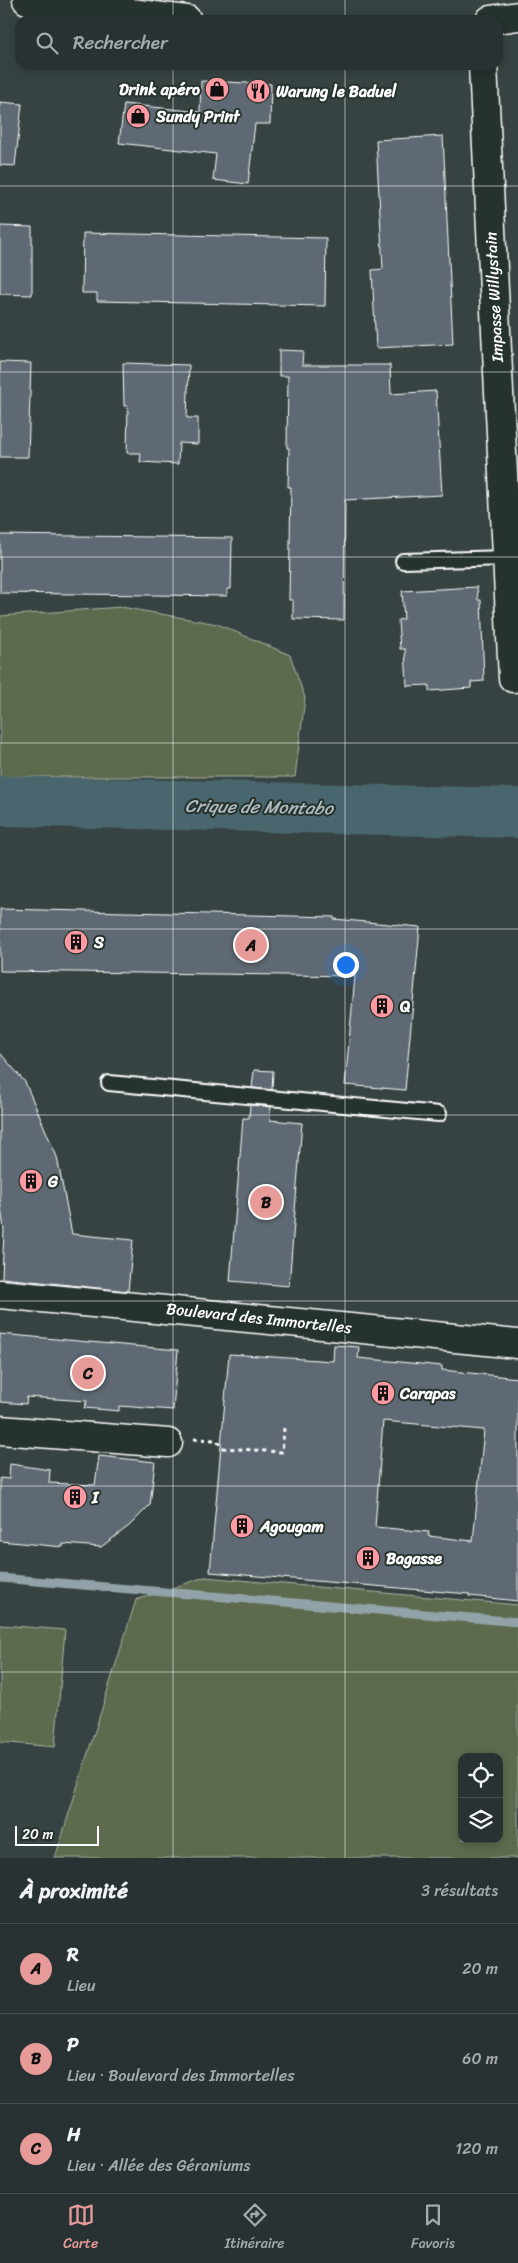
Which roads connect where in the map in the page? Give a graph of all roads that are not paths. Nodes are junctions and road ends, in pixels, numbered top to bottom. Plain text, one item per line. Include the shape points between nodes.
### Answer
1 (27, 0) edge
2 (147, 15) edge
3 (518, 16) edge
4 (503, 18) edge
5 (483, 70) edge
6 (507, 558) junction
7 (403, 561) dead end
8 (513, 678) dead end
9 (109, 1083) dead end
10 (439, 1114) dead end
11 (0, 1294) edge
12 (517, 1344) dead end
13 (0, 1430) edge
14 (180, 1441) road end

1 - 2 street
3 - 4 street
5 - 6 street, Impasse Willystain
6 - 7 lane
6 - 8 street, Impasse Willystain
9 - 10 lane
11 - 12 street, Boulevard des Immortelles
13 - 14 street

